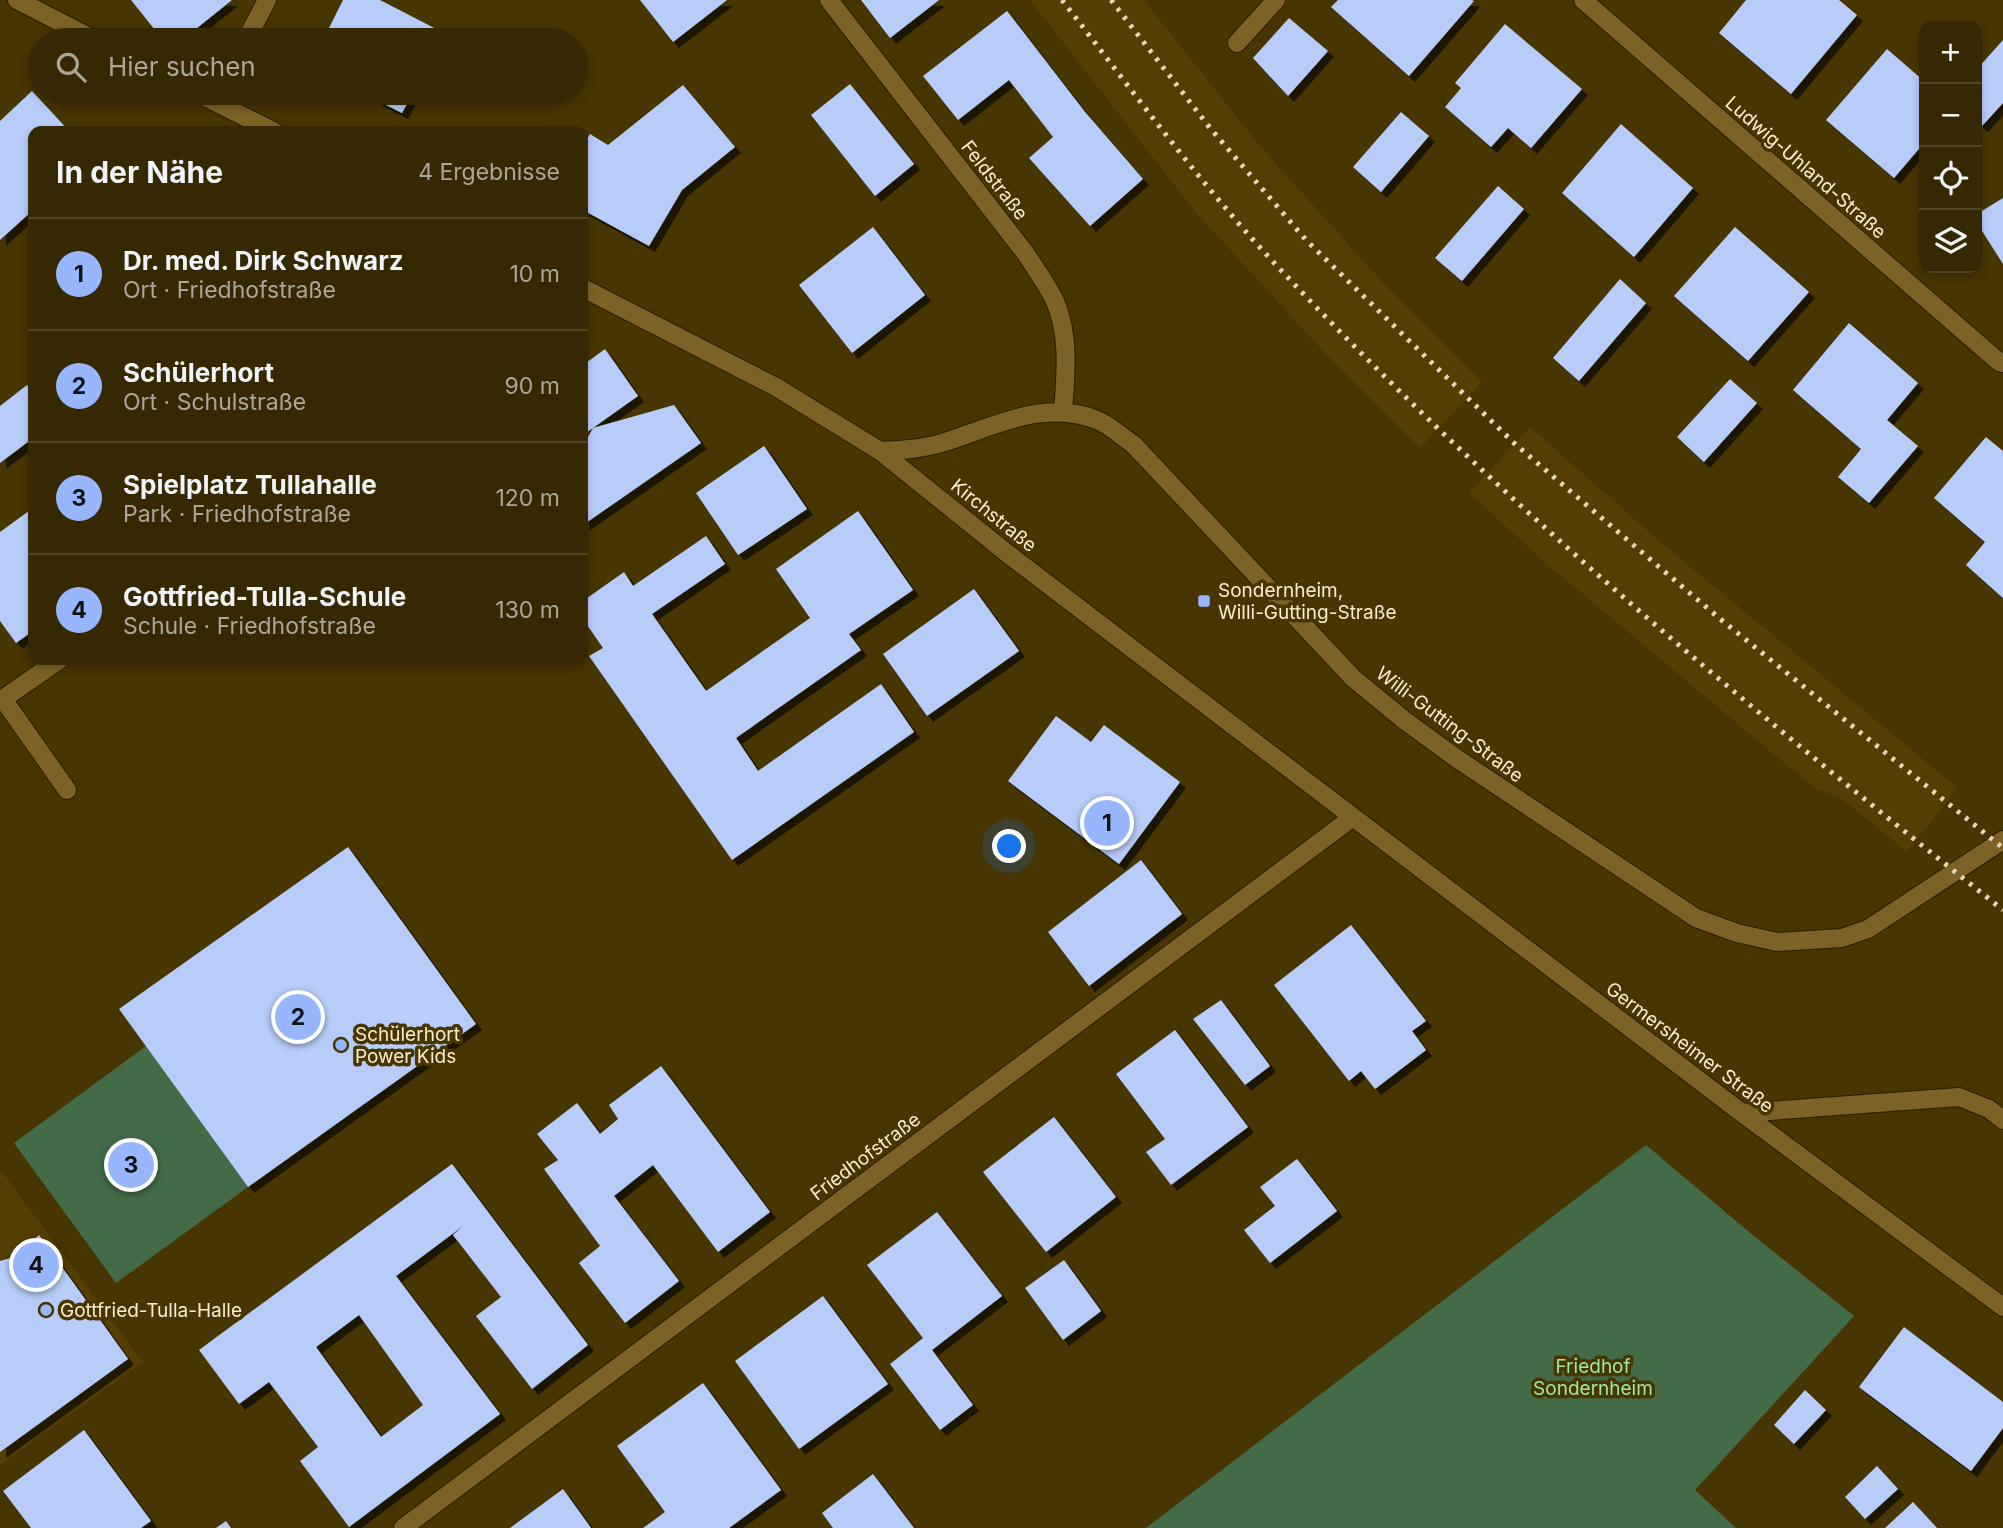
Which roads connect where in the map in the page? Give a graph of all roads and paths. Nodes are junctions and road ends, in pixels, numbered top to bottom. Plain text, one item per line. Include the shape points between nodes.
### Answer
1 (18, 0) edge
2 (267, 0) edge
3 (828, 0) edge
4 (1276, 0) edge
5 (1583, 0) edge
6 (72, 28) edge
7 (252, 28) edge
8 (1237, 43) dead end
9 (230, 105) edge
10 (265, 126) edge
11 (588, 293) edge
12 (2003, 363) edge
13 (1063, 411) junction
14 (880, 451) junction
15 (52, 665) edge
16 (1, 700) edge
17 (67, 790) dead end
18 (1353, 817) junction
19 (2003, 839) edge
20 (1742, 1113) junction
21 (2003, 1120) edge
22 (2002, 1306) edge
23 (403, 1528) edge

1 - 6 street
2 - 7 street
3 - 13 street, Feldstraße via 1026,254 1054,299 1067,372
4 - 8 street
5 - 12 street, Ludwig-Uhland-Straße
9 - 10 street
11 - 14 street, Kirchstraße via 776,387
13 - 14 street, Willi-Gutting-Straße via 1030,414 942,443
13 - 19 street, Willi-Gutting-Straße via 1099,420 1133,444 1353,678 1404,720 1696,918 1777,942 1842,938 1868,929
14 - 18 street, Kirchstraße
15 - 16 street
16 - 17 street
18 - 20 street, Germersheimer Straße
18 - 23 street, Friedhofstraße
20 - 21 street via 1959,1097
20 - 22 street, Germersheimer Straße

